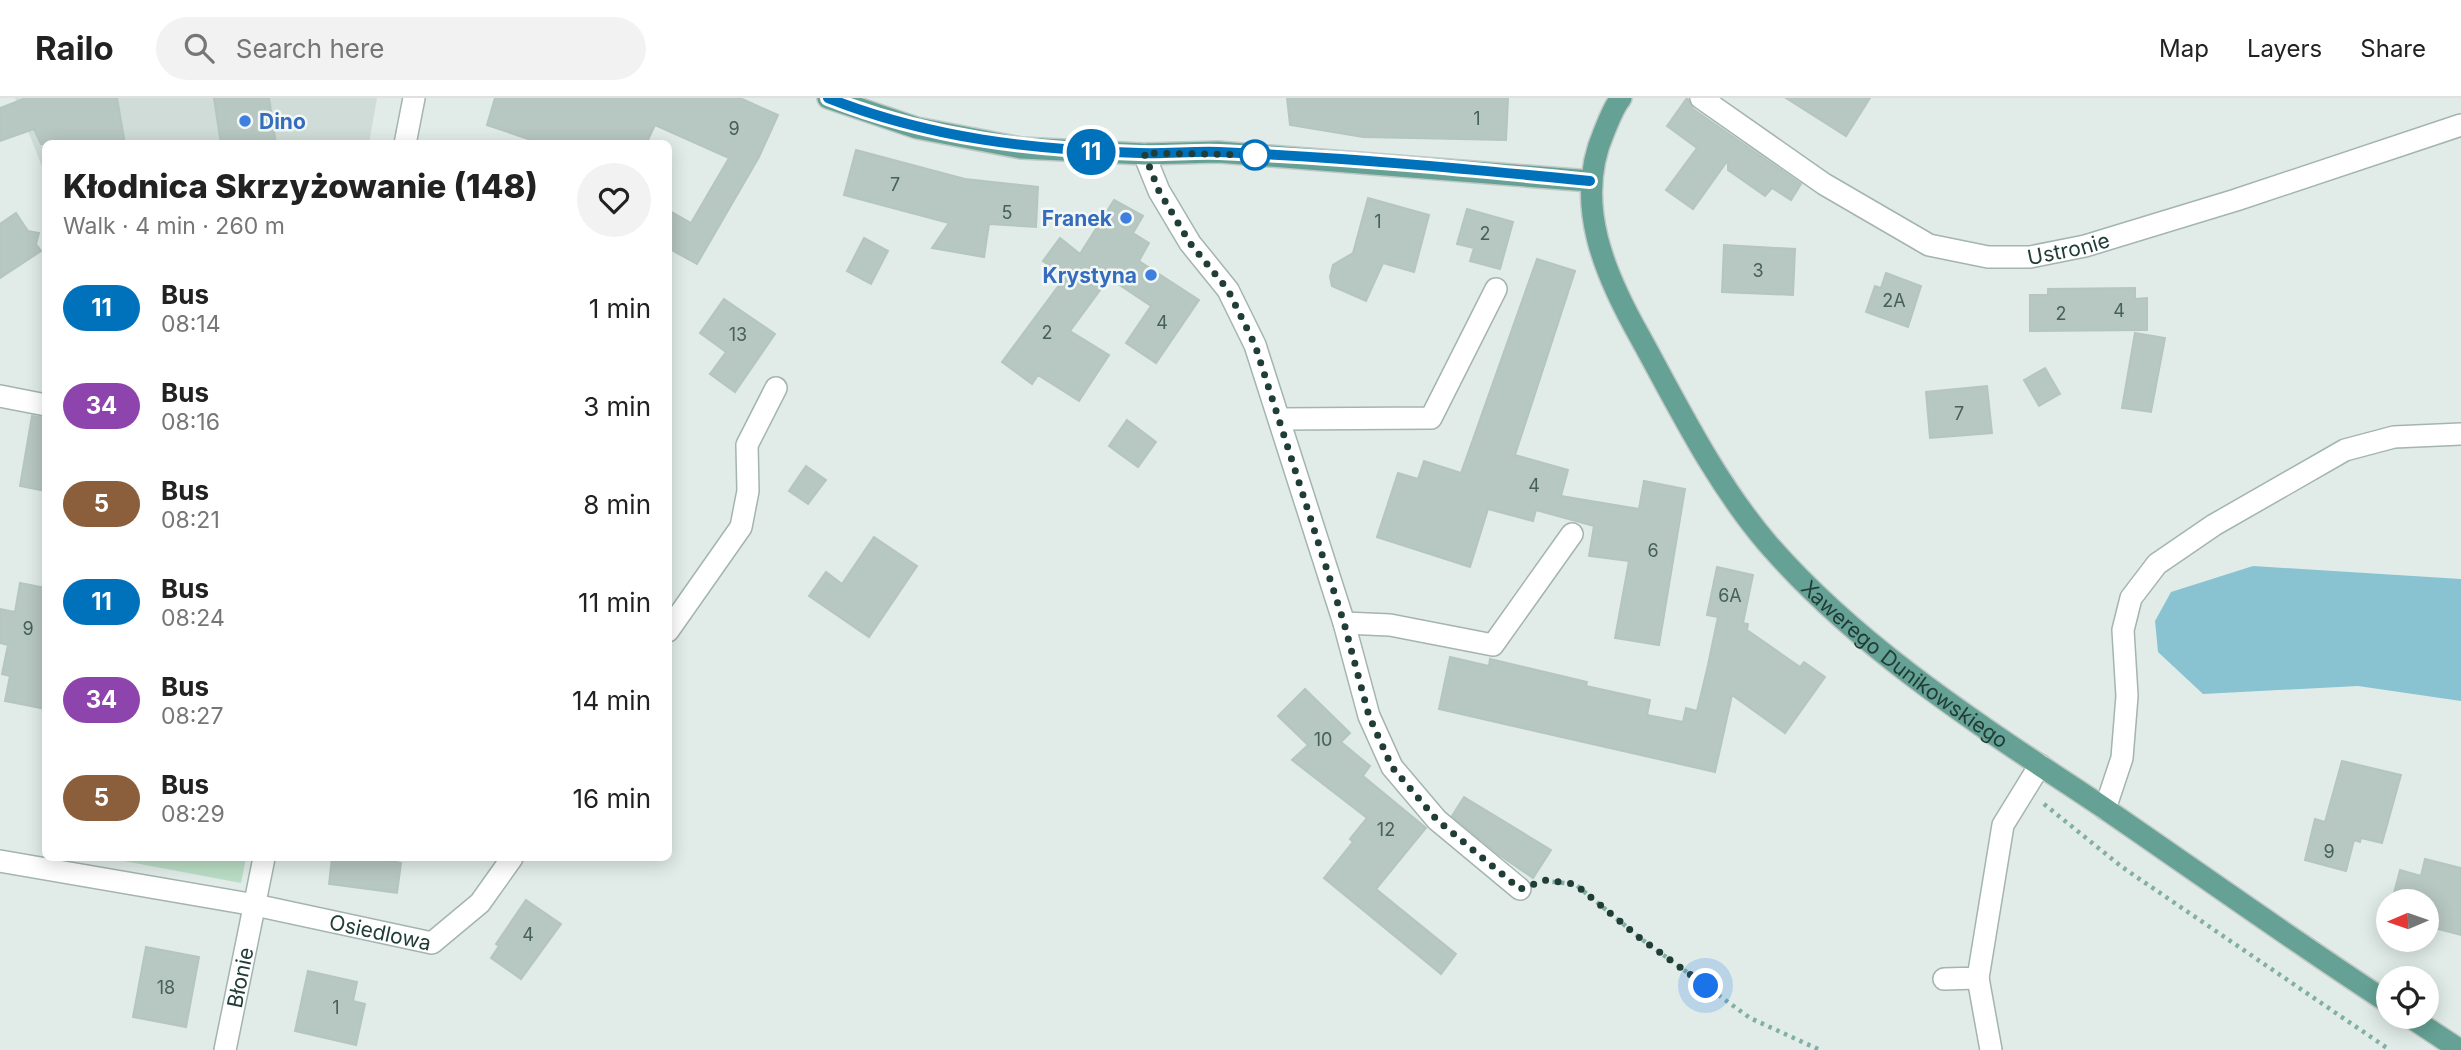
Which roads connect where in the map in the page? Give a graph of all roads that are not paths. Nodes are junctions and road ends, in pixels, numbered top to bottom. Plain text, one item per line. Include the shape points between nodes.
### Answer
1 (414, 98) edge
2 (828, 98) edge
3 (1621, 98) edge
4 (1700, 98) edge
5 (2461, 125) edge
6 (406, 140) edge
7 (1144, 153) junction
8 (1590, 181) junction
9 (1496, 289) dead end
10 (776, 388) dead end
11 (0, 396) edge
12 (42, 404) edge
13 (1280, 419) junction
14 (2461, 434) edge
15 (1572, 534) dead end
16 (1344, 623) junction
17 (672, 625) edge
18 (2039, 765) junction
19 (2105, 809) junction
20 (0, 861) edge
21 (263, 861) edge
22 (510, 861) edge
23 (49, 863) edge
24 (1520, 889) road end
25 (255, 905) junction
26 (1978, 978) junction
27 (1944, 979) dead end
28 (2376, 995) edge
29 (2428, 1029) edge
30 (225, 1050) edge
31 (1991, 1050) edge
32 (2460, 1050) edge

1 - 6 street
2 - 7 main road via 864,113 975,141 1021,148
3 - 8 main road via 1599,144
4 - 5 street, Ustronie via 1824,184 1929,245 1988,257 2030,257 2085,246
7 - 8 main road via 1218,152
7 - 13 street via 1159,191 1190,243 1228,290 1255,345
8 - 18 main road, Xawerego Dunikowskiego via 1596,232 1614,291 1717,476 1759,533 1818,596 1877,647
9 - 13 street via 1432,418
10 - 17 street via 747,445 748,491 741,527
11 - 12 street
13 - 16 street
14 - 19 street via 2394,436 2345,450 2214,525 2157,564 2131,597 2123,630 2127,696 2122,758
15 - 16 street via 1493,645 1390,625
16 - 24 street via 1369,716 1392,767 1437,820
18 - 19 main road, Xawerego Dunikowskiego
18 - 26 street via 2003,825
19 - 28 main road, Xawerego Dunikowskiego
20 - 23 street
21 - 25 street, Błonie
22 - 25 street, Osiedlowa via 480,903 432,943
23 - 25 street
25 - 30 street, Błonie
26 - 27 street
26 - 31 street
29 - 32 main road

